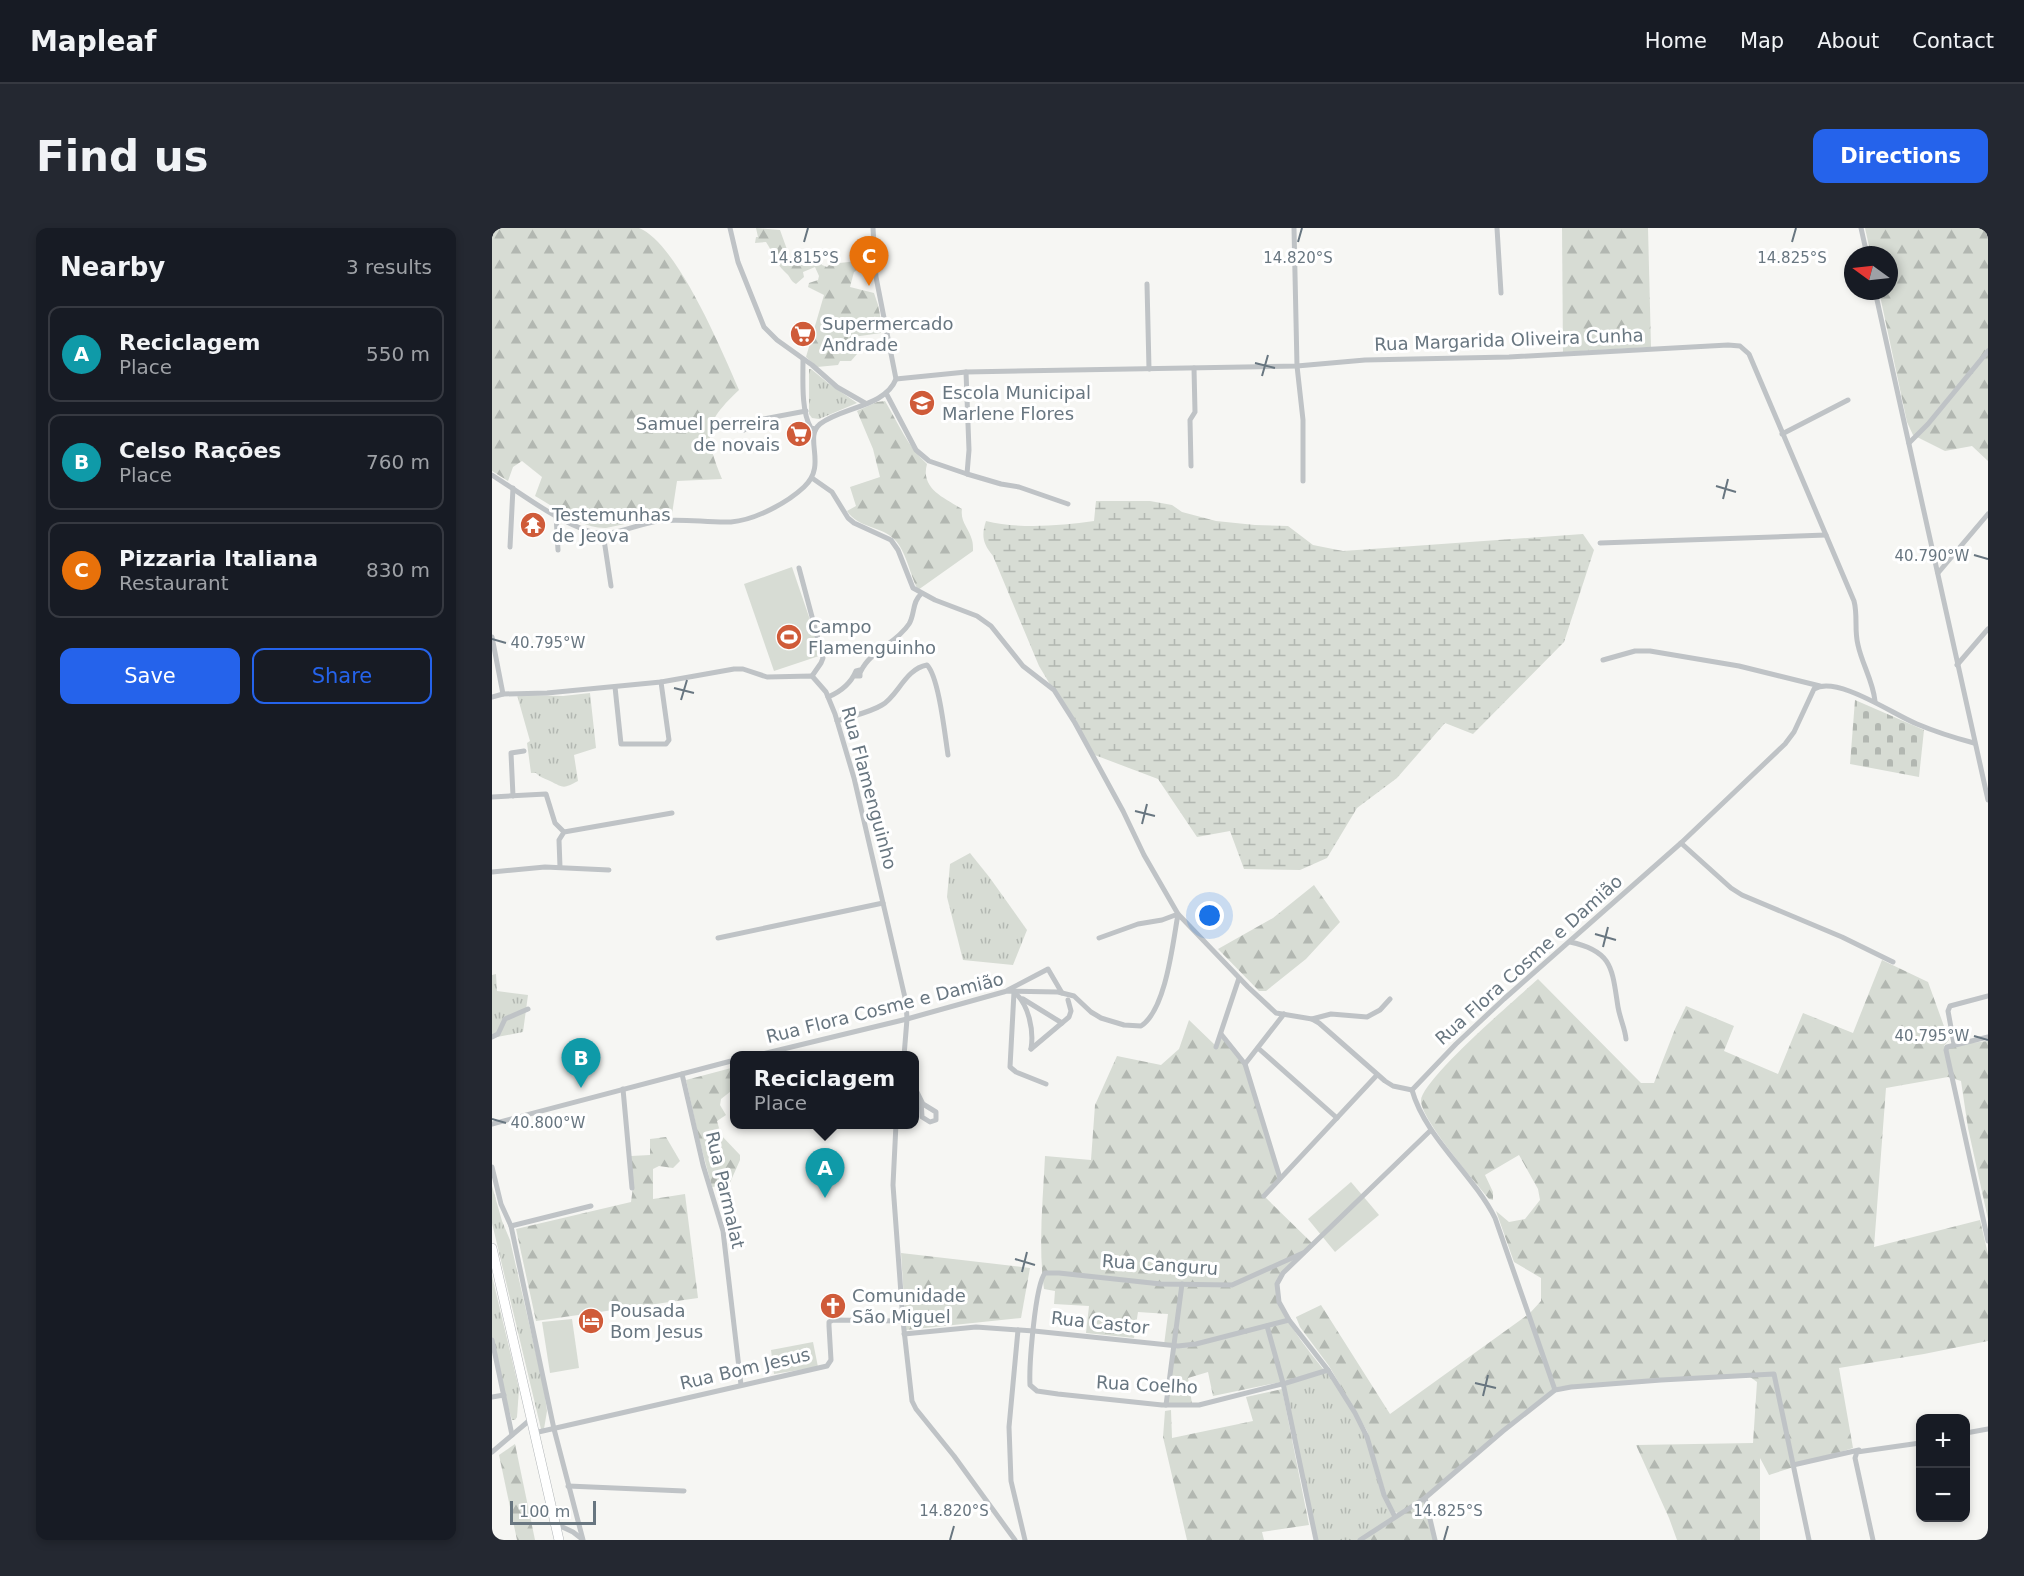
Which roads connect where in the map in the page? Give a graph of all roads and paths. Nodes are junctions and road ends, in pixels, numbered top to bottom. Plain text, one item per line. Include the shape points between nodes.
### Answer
1 (730, 228) edge
2 (873, 228) edge
3 (1294, 228) edge
4 (1497, 228) edge
5 (1861, 228) edge
6 (1865, 246) edge
7 (1148, 284) dead end
8 (1500, 292) dead end
9 (1877, 300) edge
10 (1988, 351) edge
11 (803, 360) junction
12 (1298, 366) junction
13 (1194, 368) junction
14 (1149, 369) junction
15 (966, 372) junction
16 (896, 379) junction
17 (886, 393) junction
18 (1848, 400) dead end
19 (865, 403) junction
20 (806, 411) junction
21 (815, 429) junction
22 (744, 430) dead end
23 (1782, 434) junction
24 (1909, 443) junction
25 (1191, 466) dead end
26 (967, 474) junction
27 (492, 476) edge
28 (812, 478) junction
29 (1303, 481) dead end
30 (513, 488) junction
31 (1068, 504) dead end
32 (1988, 514) edge
33 (556, 515) junction
34 (603, 533) junction
35 (1826, 535) junction
36 (1600, 543) dead end
37 (510, 547) dead end
38 (558, 550) dead end
39 (799, 567) dead end
40 (1938, 573) junction
41 (611, 586) dead end
42 (921, 594) junction
43 (1988, 629) edge
44 (492, 637) edge
45 (1604, 660) dead end
46 (1957, 665) junction
47 (812, 676) junction
48 (661, 682) junction
49 (1820, 686) junction
50 (615, 687) junction
51 (503, 694) junction
52 (828, 697) junction
53 (492, 698) edge
54 (1875, 701) junction
55 (837, 721) junction
56 (1974, 743) junction
57 (524, 751) dead end
58 (948, 755) dead end
59 (513, 796) junction
60 (492, 797) edge
61 (1988, 800) edge
62 (672, 813) dead end
63 (564, 832) junction
64 (1681, 843) junction
65 (560, 867) junction
66 (609, 870) dead end
67 (492, 872) edge
68 (883, 903) junction
69 (1178, 914) junction
70 (718, 938) dead end
71 (1099, 938) dead end
72 (1570, 942) junction
73 (1893, 962) dead end
74 (1239, 978) junction
75 (1010, 991) junction
76 (1062, 993) junction
77 (1988, 996) edge
78 (1023, 999) junction
79 (1390, 999) dead end
80 (1068, 1000) dead end
81 (528, 1009) dead end
82 (1284, 1014) junction
83 (907, 1019) junction
84 (1312, 1019) junction
85 (1062, 1023) junction
86 (1221, 1034) junction
87 (492, 1037) edge
88 (1988, 1037) edge
89 (1626, 1039) dead end
90 (1954, 1044) junction
91 (1216, 1047) dead end
92 (1258, 1048) junction
93 (775, 1051) edge
94 (904, 1051) edge
95 (730, 1061) edge
96 (1245, 1064) junction
97 (682, 1074) junction
98 (1377, 1075) junction
99 (1046, 1084) dead end
100 (623, 1089) junction
101 (1412, 1090) junction
102 (919, 1096) edge
103 (921, 1100) dead end
104 (1336, 1118) junction
105 (492, 1124) edge
106 (896, 1129) edge
107 (1431, 1130) junction
108 (492, 1167) edge
109 (1280, 1178) junction
110 (632, 1188) dead end
111 (1264, 1196) dead end
112 (591, 1206) dead end
113 (511, 1226) junction
114 (1988, 1241) edge
115 (492, 1248) edge
116 (1303, 1253) junction
117 (1182, 1284) junction
118 (1289, 1320) junction
119 (903, 1321) junction
120 (1266, 1326) junction
121 (1018, 1330) junction
122 (1034, 1331) junction
123 (904, 1334) junction
124 (492, 1340) edge
125 (1174, 1346) junction
126 (1328, 1370) junction
127 (1284, 1383) junction
128 (741, 1385) junction
129 (1555, 1390) junction
130 (504, 1395) junction
131 (492, 1397) edge
132 (1166, 1405) junction
133 (531, 1419) junction
134 (554, 1429) junction
135 (1988, 1429) edge
136 (1970, 1432) edge
137 (534, 1433) junction
138 (512, 1435) junction
139 (1916, 1443) edge
140 (1859, 1450) junction
141 (492, 1452) edge
142 (1793, 1465) junction
143 (568, 1486) junction
144 (684, 1491) dead end
145 (1425, 1498) junction
146 (1395, 1517) junction
147 (555, 1523) junction
148 (559, 1540) edge
149 (583, 1540) edge
150 (1015, 1540) edge
151 (1025, 1540) edge
152 (1316, 1540) edge
153 (1360, 1540) edge
154 (1435, 1540) edge
155 (1809, 1540) edge
156 (1873, 1540) edge

1 - 11 street via 738,261 764,327
2 - 16 street via 876,277
3 - 12 street
4 - 8 street
5 - 6 street
7 - 14 street
9 - 24 street
10 - 24 street
11 - 19 street
11 - 20 street
12 - 13 street, Rua Margarida Oliveira Cunha
12 - 23 street, Rua Margarida Oliveira Cunha via 1736,345 1749,354
12 - 29 street
13 - 14 street, Rua Margarida Oliveira Cunha
13 - 25 street via 1196,411 1190,420
14 - 15 street, Rua Margarida Oliveira Cunha
15 - 16 street, Rua Margarida Oliveira Cunha
15 - 26 street
16 - 17 street
17 - 19 street
17 - 26 street via 916,450
18 - 23 street
19 - 21 street
20 - 21 street via 808,424
20 - 22 street via 758,420
21 - 28 street via 816,465
23 - 35 street, Rua Margarida Oliveira Cunha
24 - 40 street
26 - 31 street
27 - 30 street
28 - 34 street via 788,499 737,521 657,521
28 - 42 street via 832,492 854,524 891,540 913,588
30 - 33 street
30 - 37 street
32 - 40 street
33 - 34 street
33 - 38 street
34 - 41 street
35 - 36 street
35 - 54 street, Rua Margarida Oliveira Cunha via 1854,601 1857,641
39 - 47 street via 823,657
40 - 46 street
42 - 52 street via 909,625 867,660 841,690
42 - 69 street via 977,616 991,626 1023,666 1061,700
43 - 46 street
44 - 51 street
45 - 49 street via 1650,651 1739,666
46 - 56 street
47 - 48 street via 767,677 734,669
47 - 52 street, Rua Flamenguinho
48 - 50 street
48 - 50 street via 669,740 666,744 621,744
49 - 54 street via 1832,686
49 - 64 street, Rua Flora Cosme e Damião via 1814,689 1785,744
50 - 51 street
51 - 53 street
52 - 55 street, Rua Flamenguinho
54 - 56 street via 1910,721
55 - 58 street via 884,704 905,679 927,665 936,685
55 - 68 street, Rua Flamenguinho
56 - 61 street
57 - 59 street via 511,753
59 - 60 street
59 - 63 street via 546,794 555,823
62 - 63 street
63 - 65 street via 559,840
64 - 72 street, Rua Flora Cosme e Damião
64 - 73 street via 1742,895
65 - 66 street
65 - 67 street
68 - 70 street
68 - 83 street, Rua Flamenguinho
69 - 71 street
69 - 74 street
69 - 76 street via 1164,984 1145,1024 1134,1027 1101,1018 1074,996
72 - 89 street via 1594,948 1605,960 1615,983
72 - 101 street, Rua Flora Cosme e Damião via 1456,1044
74 - 82 street via 1276,1013
74 - 86 street
75 - 76 street, Rua Flora Cosme e Damião
75 - 76 street via 1048,969
75 - 78 street
75 - 83 street, Rua Flora Cosme e Damião
75 - 99 street via 1010,1067
77 - 90 street via 1950,1006
78 - 85 street
78 - 85 street via 1033,1037 1031,1049
79 - 84 street via 1367,1017 1331,1014
80 - 85 street via 1071,1011
81 - 87 street via 505,1019 498,1034
82 - 84 street
82 - 92 street
83 - 93 street, Rua Flora Cosme e Damião
83 - 94 street, Rua Flamenguinho
84 - 98 street
86 - 91 street
86 - 96 street
88 - 90 street
90 - 114 street via 1946,1050
92 - 96 street
92 - 104 street
95 - 97 street
96 - 109 street
97 - 100 street
97 - 128 street, Rua Parmalat via 723,1231
98 - 101 street via 1393,1086
98 - 104 street
100 - 105 street
100 - 110 street
101 - 107 street
102 - 103 street
104 - 109 street
106 - 119 street via 893,1185
107 - 116 street
107 - 129 street via 1495,1218
108 - 113 street
109 - 111 street
112 - 113 street
113 - 134 street
115 - 133 highway
116 - 117 street, Rua Canguru via 1232,1285
116 - 118 street via 1283,1273 1278,1284 1279,1302
117 - 122 street, Rua Canguru via 1045,1273 1040,1281
117 - 125 street
118 - 120 street, Rua Castor
118 - 126 street
119 - 123 street
119 - 128 street, Rua Bom Jesus via 831,1320 829,1364
120 - 125 street, Rua Castor
120 - 127 street
121 - 122 street, Rua Castor
121 - 123 street, Rua Castor via 976,1327
121 - 151 street via 1009,1427 1011,1481
122 - 125 street, Rua Castor
122 - 132 street, Rua Coelho via 1030,1382 1034,1389
123 - 150 street via 909,1389 916,1409
124 - 130 street
125 - 132 street
126 - 127 street, Rua Coelho
126 - 146 street via 1362,1427
127 - 132 street, Rua Coelho via 1199,1405
127 - 152 street
128 - 134 street, Rua Bom Jesus
129 - 142 street via 1774,1374
129 - 145 street
130 - 131 street
130 - 138 street
133 - 137 highway
133 - 138 street
134 - 137 street, Rua Bom Jesus
134 - 143 street
135 - 136 street
137 - 147 highway
138 - 141 street
139 - 140 street
140 - 142 street
140 - 156 street via 1855,1458
142 - 155 street
143 - 144 street
143 - 149 street
145 - 146 street
145 - 154 street
146 - 153 street
147 - 148 highway
147 - 149 street

